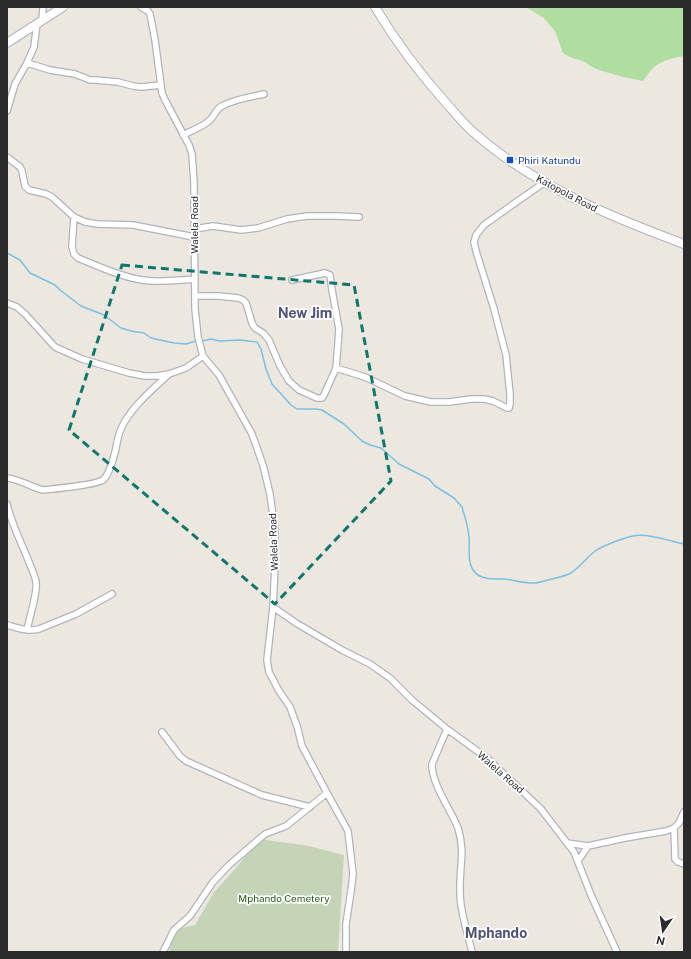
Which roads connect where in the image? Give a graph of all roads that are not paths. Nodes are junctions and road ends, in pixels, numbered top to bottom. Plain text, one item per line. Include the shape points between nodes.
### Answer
1 (43, 7) edge
2 (63, 7) edge
3 (142, 7) edge
4 (375, 7) edge
5 (40, 22) junction
6 (7, 43) edge
7 (27, 63) junction
8 (161, 85) junction
9 (264, 94) dead end
10 (7, 111) edge
11 (183, 135) junction
12 (7, 158) edge
13 (545, 182) junction
14 (74, 217) junction
15 (359, 218) dead end
16 (194, 229) junction
17 (194, 237) junction
18 (684, 244) edge
19 (195, 280) junction
20 (292, 280) dead end
21 (195, 296) junction
22 (7, 303) edge
23 (203, 356) junction
24 (336, 368) junction
25 (169, 374) junction
26 (7, 478) edge
27 (7, 504) edge
28 (8, 512) edge
29 (112, 594) dead end
30 (273, 607) junction
31 (7, 625) edge
32 (27, 630) junction
33 (447, 729) junction
34 (162, 732) dead end
35 (327, 793) junction
36 (310, 806) junction
37 (684, 812) edge
38 (674, 828) junction
39 (567, 843) junction
40 (588, 846) junction
41 (578, 861) junction
42 (684, 864) edge
43 (163, 952) edge
44 (346, 952) edge
45 (472, 952) edge
46 (617, 952) edge

1 - 5 street
2 - 5 street
3 - 8 street, Walela Road via 150,14
4 - 13 street, Katopola Road via 422,76 471,130 495,150
5 - 6 street
5 - 7 street
7 - 8 street via 90,80 141,87
7 - 10 street via 15,84
8 - 11 street, Walela Road via 165,100
9 - 11 street via 221,106 207,123
11 - 16 street, Walela Road via 192,154
12 - 14 street via 20,167 25,186 29,190 52,197
13 - 18 street, Katopola Road via 596,209
13 - 24 street via 484,225 474,242 506,355 509,408 484,399 431,402 405,396 365,377
14 - 17 street via 97,224 133,225
14 - 19 street via 72,247 78,258 111,272 142,280
15 - 16 street via 307,216 241,230 213,226
16 - 17 street, Walela Road
17 - 19 street, Walela Road
19 - 21 street, Walela Road
20 - 24 street via 325,273 330,275 339,329
21 - 23 street, Walela Road via 198,337
21 - 24 street via 243,300 252,324 269,340 289,381 299,390 322,398
22 - 25 street via 25,314 54,347 68,354 129,373 145,376
23 - 25 street via 186,368
23 - 30 street, Walela Road via 219,375 241,413 263,465 275,530
25 - 26 street via 145,396 124,422 109,472 104,480 42,490
27 - 28 street
28 - 32 street via 36,583
29 - 32 street via 76,614
30 - 33 street, Walela Road via 390,678
30 - 35 street via 268,672 290,707 302,746
31 - 32 street
33 - 39 street, Walela Road via 487,758 516,784 541,809
33 - 45 street via 432,769 458,828 462,845 462,910
34 - 36 street via 186,761 262,795
35 - 36 street
35 - 44 street via 348,831 350,844 353,874 346,924
36 - 43 street via 286,826 265,834 229,864 212,882 190,916 174,930
37 - 38 street
38 - 40 street
38 - 42 street via 675,859
39 - 40 street
39 - 41 street, Walela Road
40 - 41 street
41 - 46 street, Walela Road

